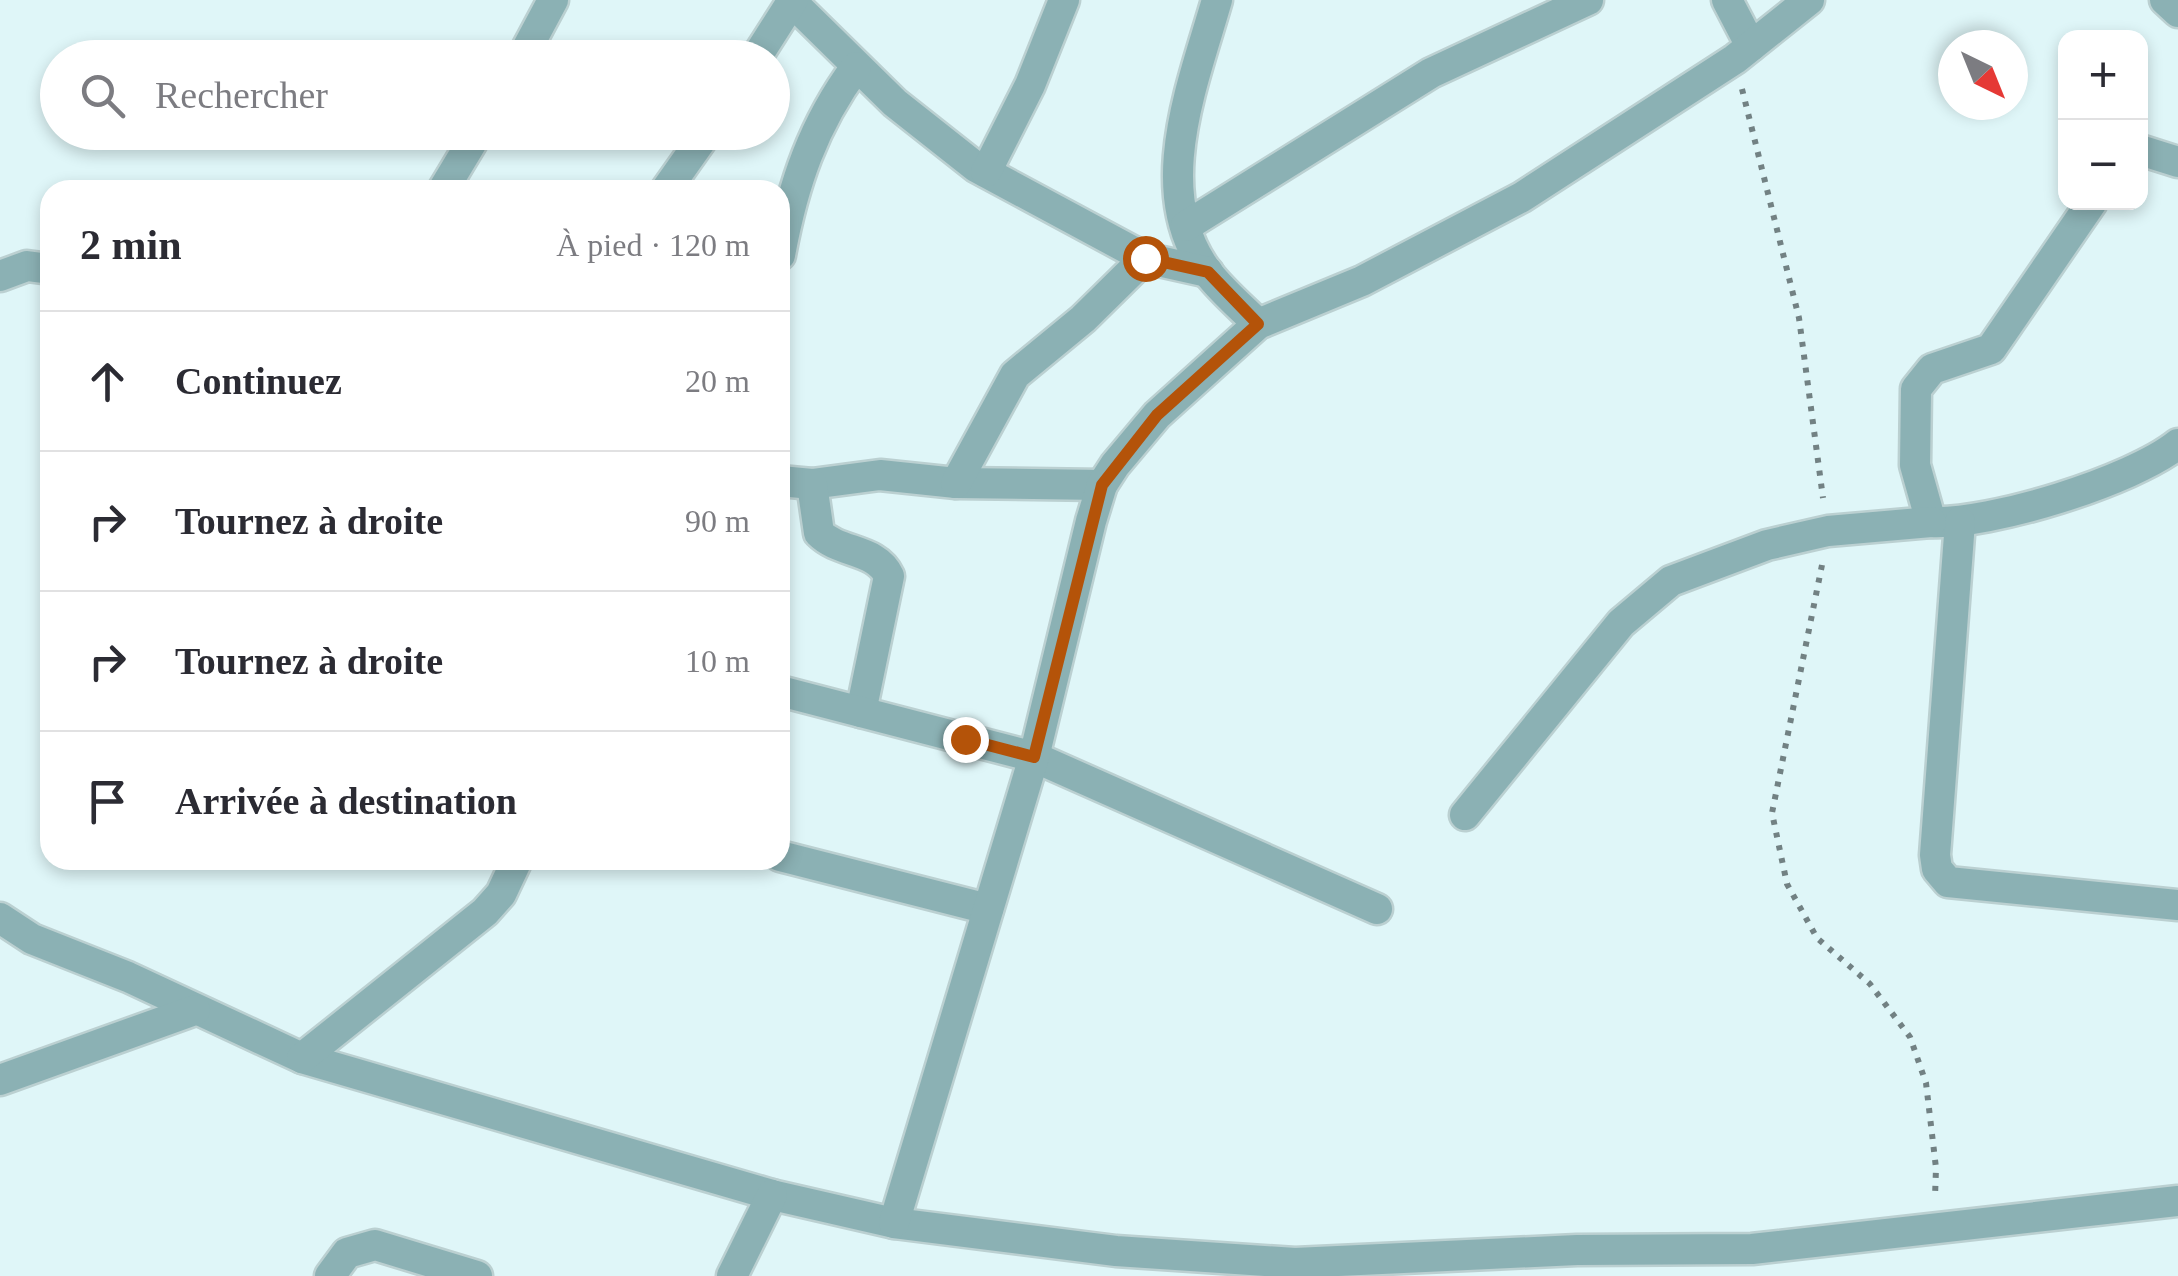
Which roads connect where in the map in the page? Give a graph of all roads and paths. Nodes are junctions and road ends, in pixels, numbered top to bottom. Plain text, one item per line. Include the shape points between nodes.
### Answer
1 (553, 0) edge
2 (1064, 0) edge
3 (1217, 0) edge
4 (1588, 0) edge
5 (1727, 0) edge
6 (1808, 0) edge
7 (2165, 0) edge
8 (793, 1) edge
9 (2178, 12) edge
10 (532, 40) edge
11 (768, 40) edge
12 (1743, 52) junction
13 (856, 66) junction
14 (467, 150) edge
15 (694, 150) edge
16 (2148, 153) edge
17 (2178, 162) edge
18 (986, 172) junction
19 (449, 180) edge
20 (673, 180) edge
21 (2087, 210) edge
22 (790, 212) edge
23 (1186, 226) junction
24 (1145, 258) junction
25 (40, 268) edge
26 (1208, 272) junction
27 (0, 276) edge
28 (1258, 324) junction
29 (2178, 444) edge
30 (790, 482) edge
31 (812, 484) junction
32 (956, 484) junction
33 (1102, 485) junction
34 (1945, 522) junction
35 (1828, 531) junction
36 (790, 694) edge
37 (861, 712) junction
38 (1034, 757) junction
39 (1464, 815) dead end
40 (790, 859) edge
41 (512, 870) edge
42 (2178, 905) edge
43 (1377, 909) dead end
44 (988, 910) junction
45 (0, 918) edge
46 (195, 1010) junction
47 (302, 1058) junction
48 (0, 1080) edge
49 (772, 1195) junction
50 (2178, 1201) edge
51 (894, 1223) junction
52 (1933, 1227) junction
53 (1372, 1266) edge
54 (330, 1276) edge
55 (477, 1276) edge
56 (732, 1276) edge

1 - 10 street
2 - 18 street
3 - 23 street via 1178,158
4 - 23 street via 1431,72
5 - 12 street
6 - 12 street
7 - 9 street
8 - 11 street
8 - 13 street
12 - 28 street via 1522,198 1338,293
12 - 35 path via 1799,318
13 - 18 street
13 - 22 street via 817,126
14 - 19 street
15 - 20 street
16 - 17 street
18 - 24 street
21 - 34 street via 1991,349 1932,369 1916,388 1915,465
23 - 26 street
24 - 26 street
24 - 32 street via 1015,376
25 - 27 street
26 - 28 street
28 - 33 street via 1157,415
29 - 34 street via 2122,476
30 - 31 street
31 - 32 street via 880,475
31 - 37 street via 819,533 831,544 876,559 888,573
32 - 33 street
33 - 38 street
34 - 35 street
34 - 42 street via 1935,856 1942,878
35 - 39 street via 1767,545 1671,581 1621,623
35 - 52 path via 1772,813 1787,884 1817,938 1870,984 1910,1038 1926,1083 1936,1168
36 - 37 street
37 - 38 street
38 - 43 street
38 - 44 street
40 - 44 street
41 - 47 street via 485,912
44 - 51 street
45 - 46 street via 32,940
46 - 47 street
46 - 48 street
47 - 49 street
49 - 51 street
49 - 56 street
50 - 52 street
51 - 53 street via 1136,1252
52 - 53 street via 1752,1249
54 - 55 street via 347,1253 375,1246

